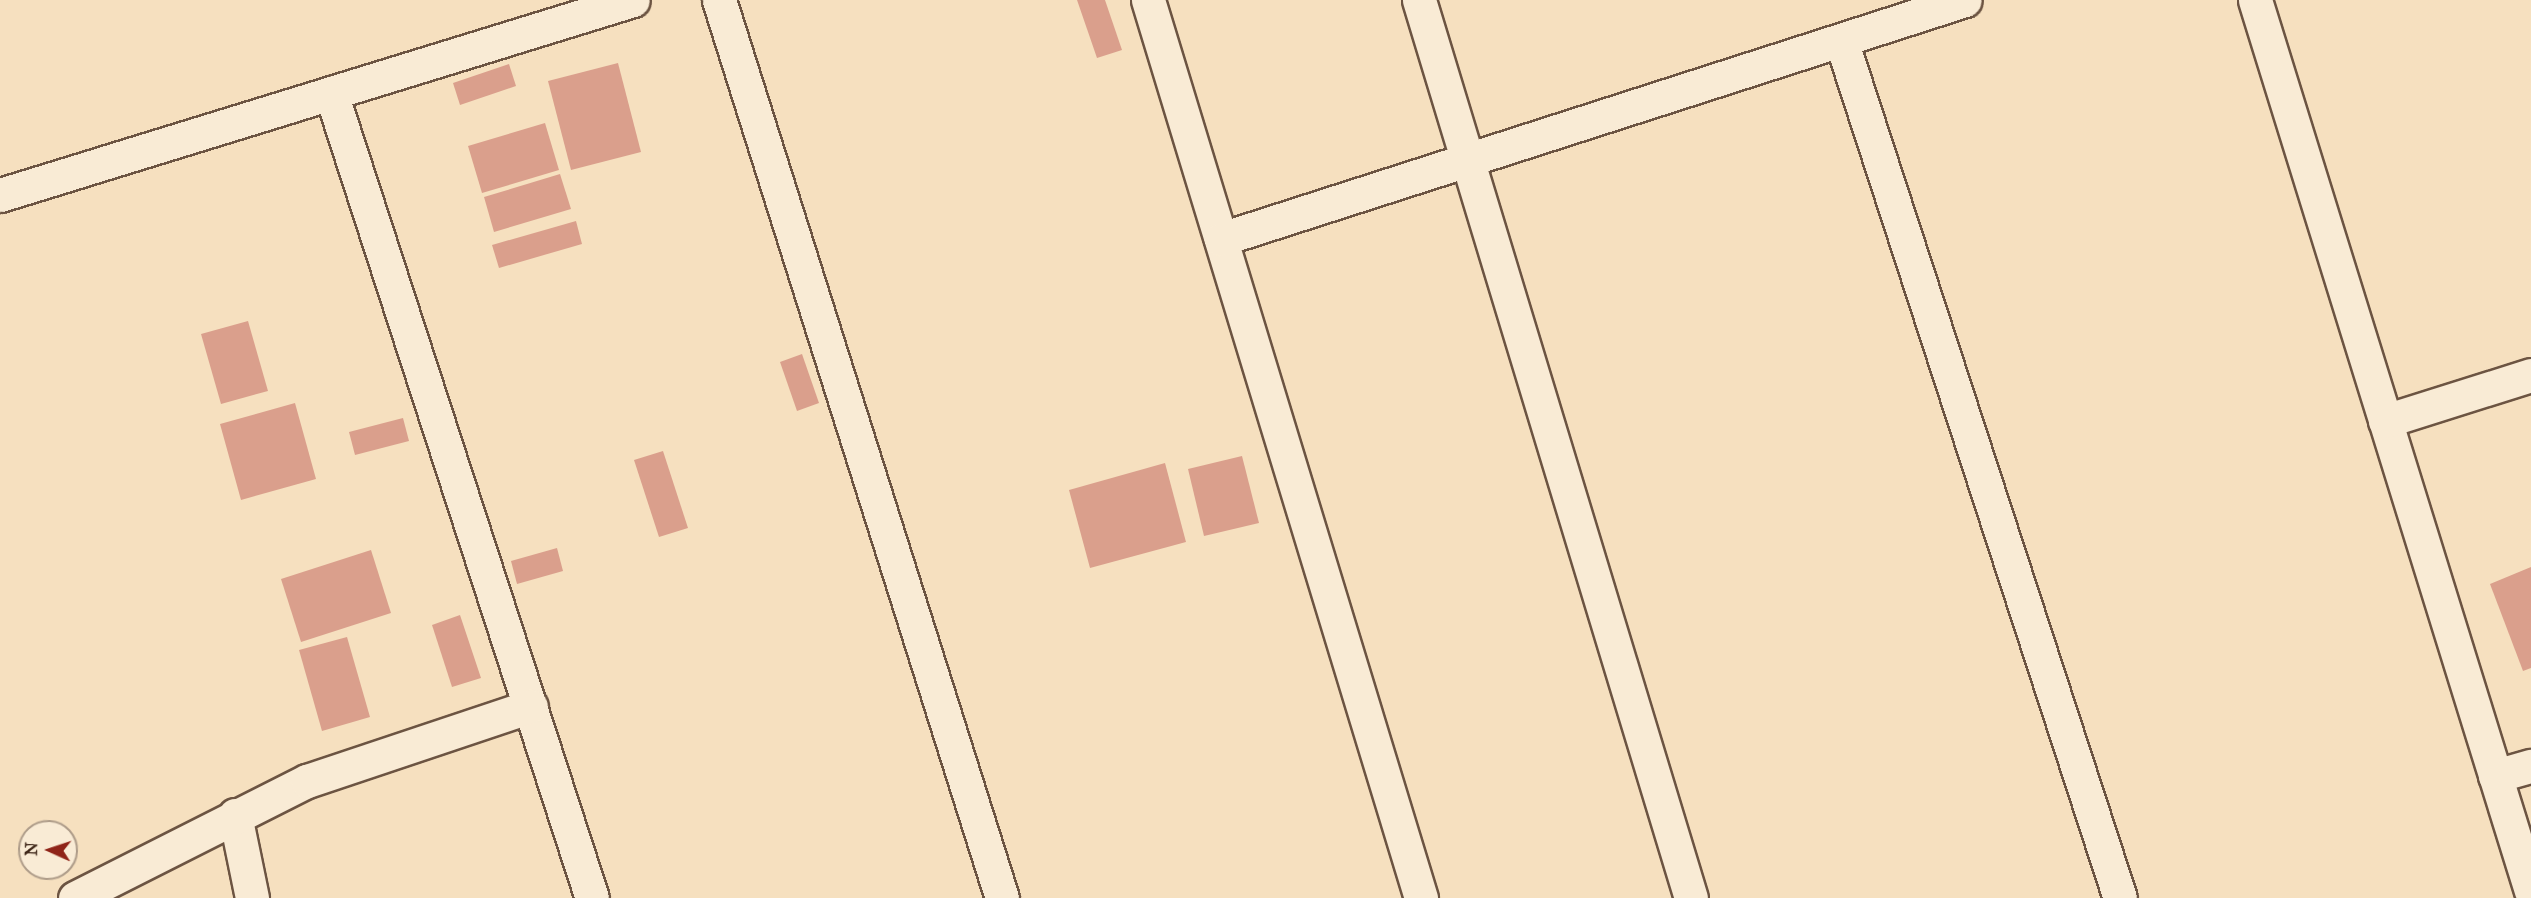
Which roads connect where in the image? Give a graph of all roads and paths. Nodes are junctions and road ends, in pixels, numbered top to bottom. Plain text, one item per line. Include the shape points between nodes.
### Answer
1 (633, 0) edge
2 (719, 0) edge
3 (1148, 0) edge
4 (1419, 0) edge
5 (1965, 0) edge
6 (2255, 0) edge
7 (1841, 40) junction
8 (331, 93) junction
9 (1467, 159) junction
10 (0, 195) edge
11 (1221, 239) junction
12 (2531, 375) edge
13 (2385, 421) junction
14 (531, 705) junction
15 (2531, 766) edge
16 (2495, 776) junction
17 (234, 814) junction
18 (2531, 891) edge
19 (75, 898) edge
20 (252, 898) edge
21 (592, 898) edge
22 (1002, 898) edge
23 (1421, 898) edge
24 (1690, 898) edge
25 (2120, 898) edge

1 - 8 street
2 - 22 street
3 - 11 street
4 - 9 street
5 - 7 street
6 - 13 street
7 - 9 street
7 - 25 street
8 - 10 street
8 - 14 street
9 - 11 street
9 - 24 street
11 - 23 street
12 - 13 street
13 - 16 street
14 - 17 street via 308,781
14 - 21 street
15 - 16 street
16 - 18 street
17 - 19 street
17 - 20 street

